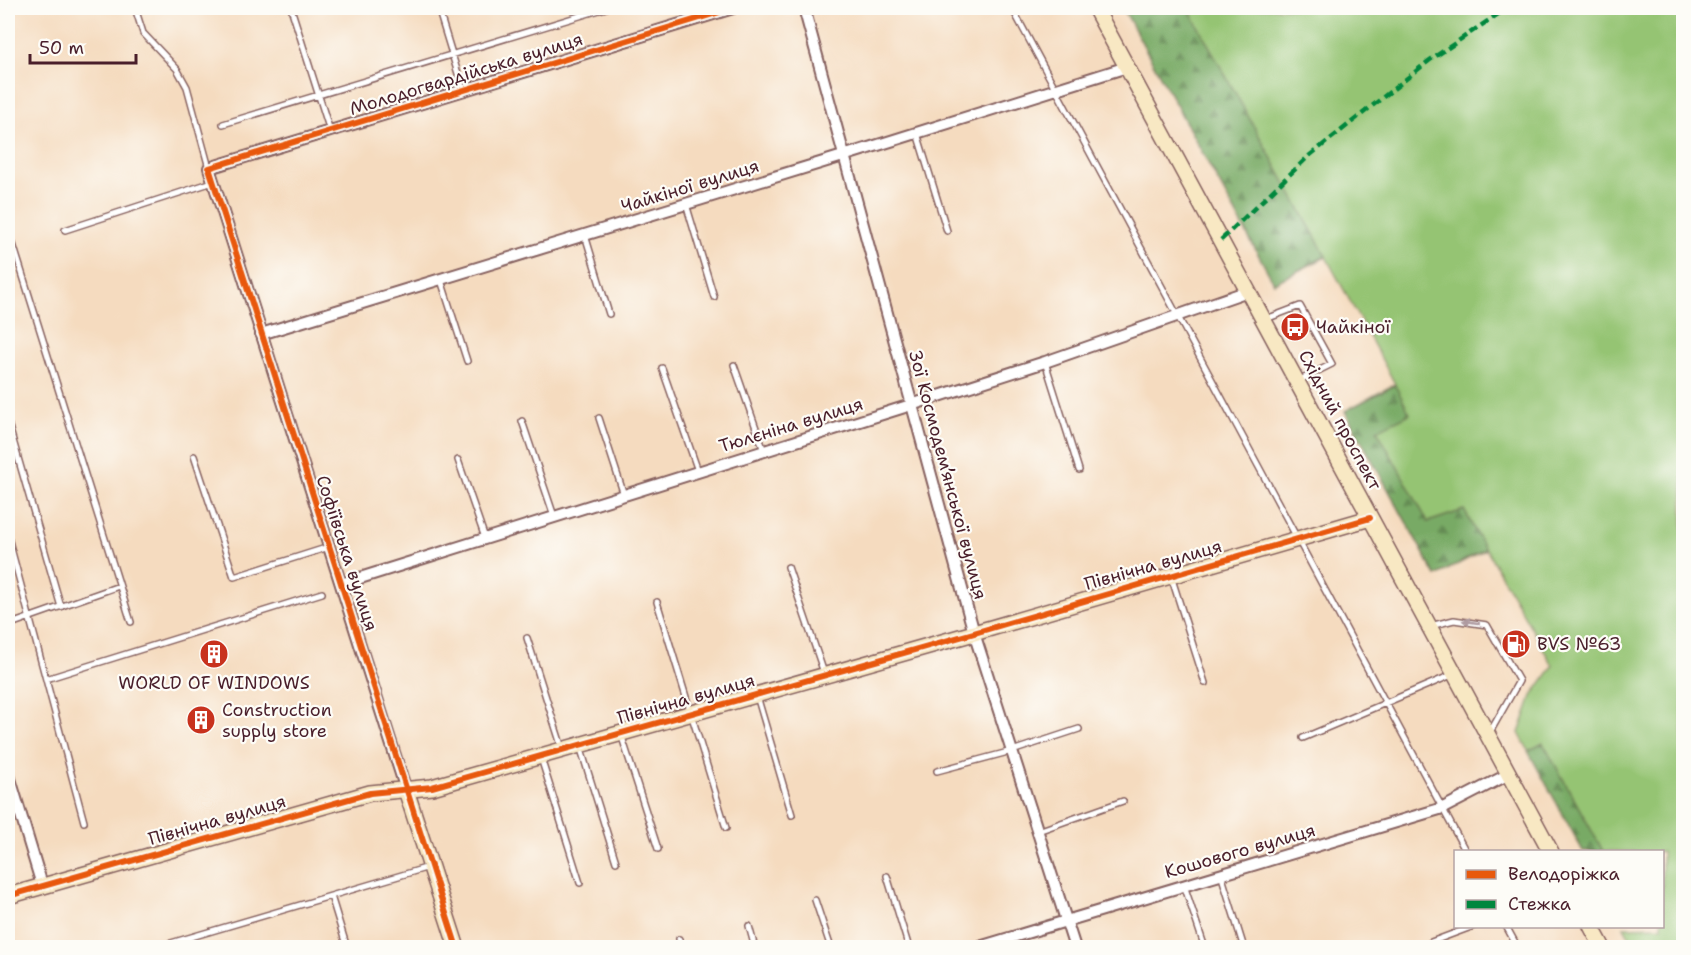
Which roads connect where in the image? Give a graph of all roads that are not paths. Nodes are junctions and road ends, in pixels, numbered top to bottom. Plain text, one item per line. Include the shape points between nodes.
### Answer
1 (135, 8) edge
2 (291, 8) edge
3 (438, 8) edge
4 (606, 8) edge
5 (733, 8) edge
6 (804, 8) edge
7 (1012, 8) edge
8 (1095, 8) edge
9 (452, 54) junction
10 (1127, 67) junction
11 (1056, 88) junction
12 (463, 90) junction
13 (319, 95) junction
14 (223, 124) dead end
15 (330, 131) junction
16 (917, 133) junction
17 (843, 156) junction
18 (209, 168) junction
19 (213, 182) junction
20 (686, 204) junction
21 (8, 228) edge
22 (65, 230) dead end
23 (947, 231) dead end
24 (585, 235) junction
25 (440, 279) junction
26 (1248, 291) junction
27 (714, 297) dead end
28 (609, 314) dead end
29 (1178, 315) junction
30 (1263, 320) junction
31 (261, 334) junction
32 (467, 361) dead end
33 (1045, 362) junction
34 (734, 365) dead end
35 (662, 368) dead end
36 (1297, 382) junction
37 (911, 405) junction
38 (598, 418) dead end
39 (522, 421) dead end
40 (8, 423) edge
41 (764, 451) junction
42 (194, 456) dead end
43 (458, 460) dead end
44 (1079, 470) dead end
45 (698, 471) junction
46 (624, 495) junction
47 (554, 517) junction
48 (1371, 518) junction
49 (8, 537) edge
50 (1297, 538) junction
51 (485, 539) junction
52 (329, 547) junction
53 (788, 567) dead end
54 (1171, 576) junction
55 (341, 584) junction
56 (119, 586) junction
57 (322, 593) dead end
58 (657, 602) dead end
59 (61, 607) junction
60 (30, 617) junction
61 (131, 622) dead end
62 (8, 625) edge
63 (1429, 626) junction
64 (974, 633) junction
65 (527, 638) dead end
66 (1455, 674) junction
67 (825, 675) junction
68 (46, 679) junction
69 (1205, 683) dead end
70 (757, 695) junction
71 (1386, 703) junction
72 (691, 713) junction
73 (1079, 729) dead end
74 (621, 733) junction
75 (1488, 735) junction
76 (1303, 738) dead end
77 (580, 745) junction
78 (562, 750) junction
79 (1012, 751) junction
80 (540, 756) junction
81 (937, 771) dead end
82 (8, 772) edge
83 (1509, 774) junction
84 (406, 790) junction
85 (1123, 801) dead end
86 (1443, 808) junction
87 (792, 815) dead end
88 (84, 822) dead end
89 (726, 828) dead end
90 (1038, 831) junction
91 (658, 849) dead end
92 (1465, 850) edge
93 (1550, 850) edge
94 (616, 862) dead end
95 (431, 867) junction
96 (1221, 874) junction
97 (887, 876) dead end
98 (580, 883) dead end
99 (42, 885) junction
100 (1184, 885) junction
101 (8, 896) edge
102 (331, 896) junction
103 (815, 900) dead end
104 (1067, 920) junction
105 (749, 926) dead end
106 (1471, 928) edge
107 (1507, 928) edge
108 (1593, 928) edge
109 (679, 939) dead end
110 (1431, 942) dead end
111 (154, 948) edge
112 (347, 948) edge
113 (458, 948) edge
114 (682, 948) edge
115 (755, 948) edge
116 (831, 948) edge
117 (909, 948) edge
118 (976, 948) edge
119 (1075, 948) edge
120 (1205, 948) edge
121 (1244, 948) edge
122 (1518, 948) edge
123 (1603, 948) edge

1 - 18 lane via 143,33 177,69 187,87
2 - 13 lane
3 - 9 lane
4 - 9 lane
5 - 12 street, Молодогвардійська вулиця
6 - 17 street, Зої Космодем’янської вулиця
7 - 11 lane
8 - 10 street, Східний проспект
9 - 12 lane
9 - 13 lane
10 - 11 street, Чайкіної вулиця
10 - 26 street, Східний проспект
11 - 16 street, Чайкіної вулиця
11 - 29 lane
12 - 15 street, Молодогвардійська вулиця
13 - 14 lane
13 - 15 lane
15 - 18 street, Молодогвардійська вулиця
16 - 17 street, Чайкіної вулиця
16 - 23 lane
17 - 20 street, Чайкіної вулиця
17 - 37 street, Зої Космодем’янської вулиця
18 - 19 street, Софіївська вулиця
19 - 22 lane
19 - 31 street, Софіївська вулиця
20 - 24 street, Чайкіної вулиця
20 - 27 lane
21 - 56 lane
24 - 25 street, Чайкіної вулиця
24 - 28 lane
25 - 31 street, Чайкіної вулиця
25 - 32 lane
26 - 29 street, Тюлєніна вулиця
26 - 30 street, Східний проспект
29 - 33 street, Тюлєніна вулиця
29 - 50 lane
30 - 36 street, Східний проспект
30 - 36 lane via 1300,306 1332,364
31 - 52 street, Софіївська вулиця
33 - 37 street, Тюлєніна вулиця
33 - 44 lane
34 - 41 lane
35 - 45 lane
36 - 48 street, Східний проспект
37 - 41 street, Тюлєніна вулиця
37 - 64 street, Зої Космодем’янської вулиця
38 - 46 lane
39 - 47 lane
40 - 59 lane
41 - 45 street, Тюлєніна вулиця
42 - 52 lane via 234,577
43 - 51 lane
45 - 46 street, Тюлєніна вулиця
46 - 47 street, Тюлєніна вулиця
47 - 51 street, Тюлєніна вулиця
48 - 50 street, Північна вулиця
48 - 63 street, Східний проспект
49 - 60 lane
50 - 54 street, Північна вулиця
50 - 71 lane
51 - 55 street, Тюлєніна вулиця
52 - 55 street, Софіївська вулиця
53 - 67 lane
54 - 64 street, Північна вулиця
54 - 69 lane
55 - 84 street, Софіївська вулиця
56 - 59 lane
56 - 61 lane
57 - 68 lane
58 - 72 lane
59 - 60 lane
60 - 62 lane
60 - 68 lane
63 - 66 street, Східний проспект
75 -> 63 lane via 1519,681 1487,625 1454,620
64 - 67 street, Північна вулиця
64 - 79 street, Зої Космодем’янської вулиця
65 - 78 lane
66 - 71 lane
66 - 75 street, Східний проспект
67 - 70 street, Північна вулиця
68 - 88 lane
70 - 72 street, Північна вулиця
70 - 87 lane
71 - 76 lane
71 - 86 lane
72 - 74 street, Північна вулиця
72 - 89 lane
73 - 79 lane
74 - 77 street, Північна вулиця
74 - 91 lane
75 - 83 street, Східний проспект
77 - 78 street, Північна вулиця
77 - 94 lane
78 - 80 street, Північна вулиця
79 - 81 lane
79 - 90 street, Зої Космодем’янської вулиця
80 - 84 street, Північна вулиця via 432,787
80 - 98 lane
82 - 99 street
83 - 86 street, Кошового вулиця
83 - 93 street, Східний проспект
84 - 95 street, Софіївська вулиця
84 - 99 street, Північна вулиця via 370,793
85 - 90 lane
86 - 92 lane
86 - 96 street, Кошового вулиця
90 - 104 street, Зої Космодем’янської вулиця
95 - 102 lane
95 - 113 street, Софіївська вулиця
96 - 100 street, Кошового вулиця
96 - 121 lane
97 - 117 lane
99 - 101 street, Північна вулиця
100 - 104 street, Кошового вулиця
100 - 120 lane
102 - 111 lane
102 - 112 lane
103 - 116 lane
104 - 118 street, Кошового вулиця
104 - 119 street, Зої Космодем’янської вулиця
105 - 115 lane
106 - 110 lane
107 - 122 lane
108 - 123 street
109 - 114 lane

